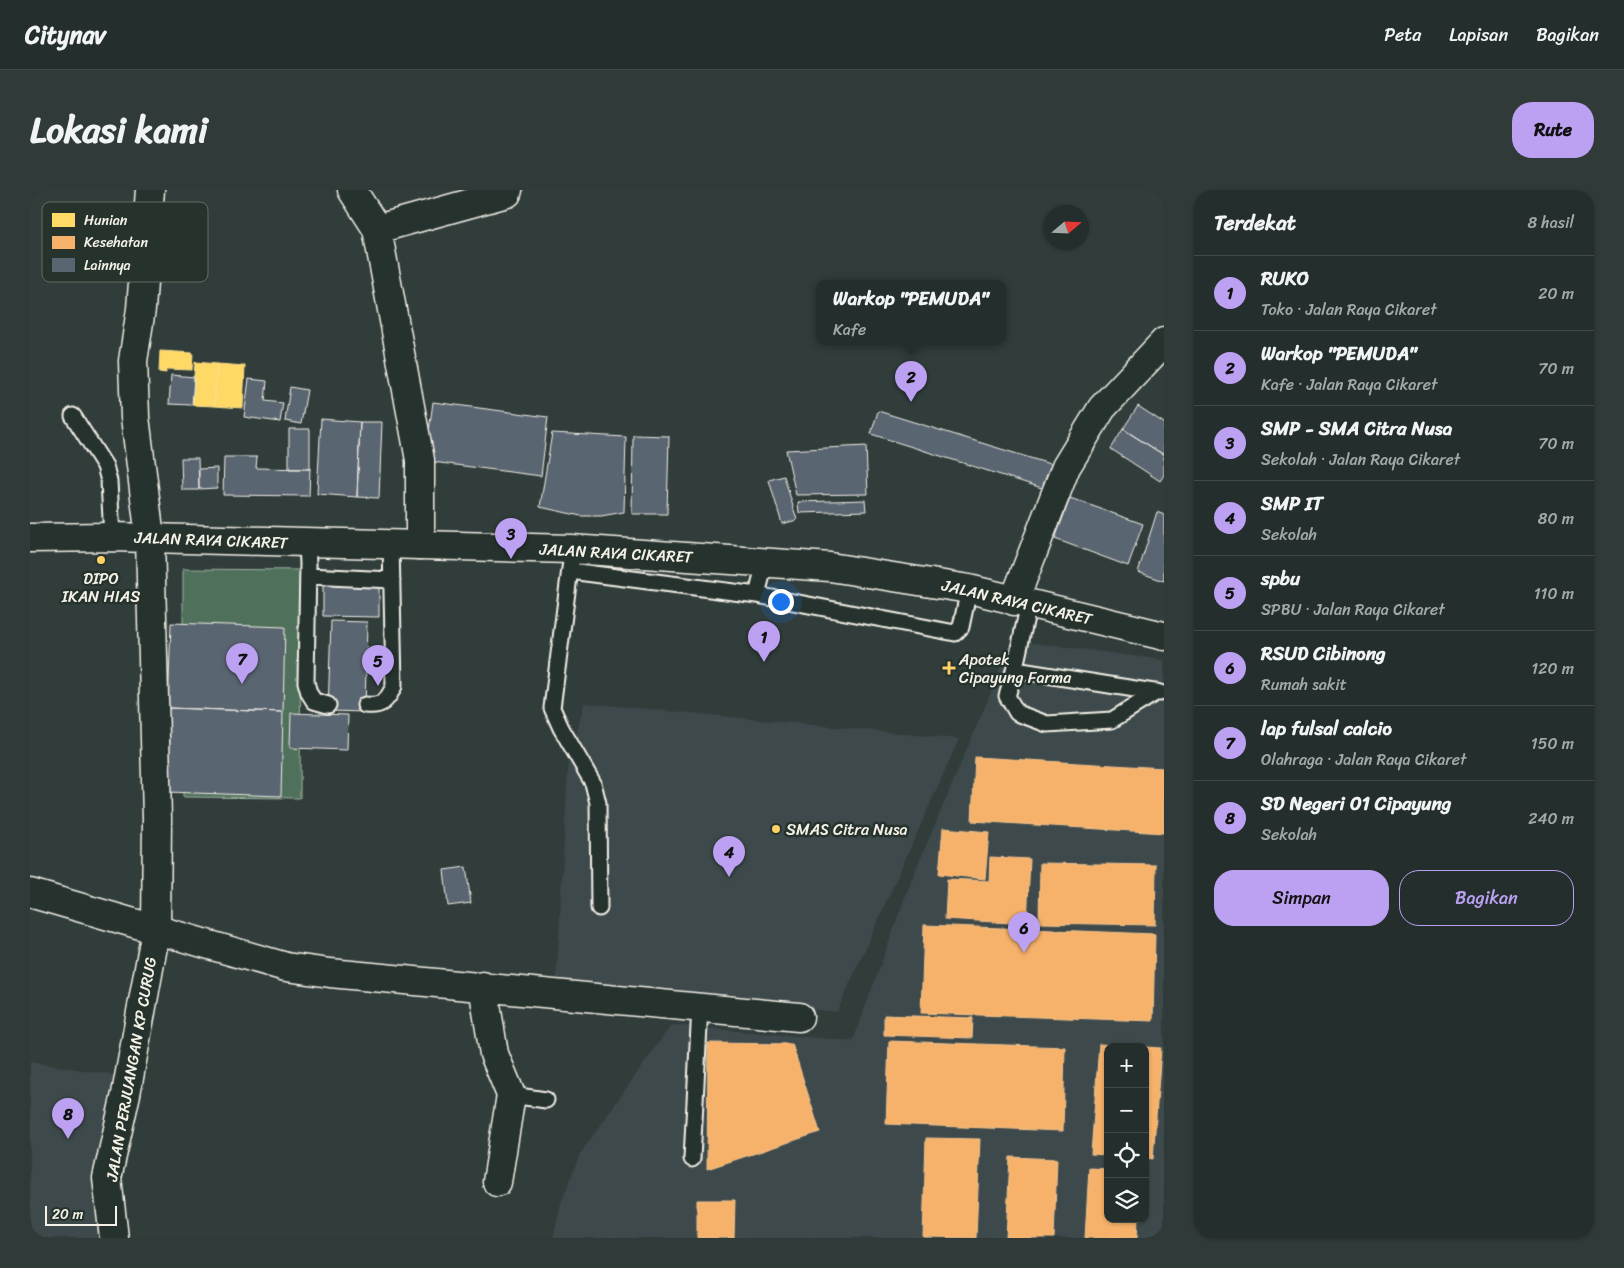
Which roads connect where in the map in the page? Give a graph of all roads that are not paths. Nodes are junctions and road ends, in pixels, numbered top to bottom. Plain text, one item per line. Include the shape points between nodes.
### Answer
1 (352, 190) edge
2 (508, 190) edge
3 (377, 228) junction
4 (142, 282) edge
5 (1164, 342) edge
6 (73, 416) dead end
7 (112, 537) junction
8 (30, 538) edge
9 (150, 538) junction
10 (307, 543) junction
11 (390, 544) junction
12 (420, 545) junction
13 (570, 560) junction
14 (765, 563) junction
15 (308, 576) junction
16 (392, 580) junction
17 (969, 589) junction
18 (757, 595) junction
19 (1021, 603) junction
20 (1164, 636) edge
21 (1015, 670) junction
22 (1160, 693) edge
23 (328, 705) dead end
24 (365, 705) dead end
25 (30, 893) edge
26 (599, 908) dead end
27 (156, 930) junction
28 (483, 986) junction
29 (700, 1007) junction
30 (799, 1017) dead end
31 (511, 1095) junction
32 (546, 1100) dead end
33 (692, 1160) dead end
34 (497, 1182) dead end
35 (114, 1238) edge

1 - 3 street
2 - 3 street via 507,193
3 - 12 street via 420,460
4 - 9 street, JALAN PERJUANGAN KP CURUG via 133,361 134,417
5 - 19 street via 1102,408 1066,468
6 - 7 lane via 105,466 109,481
7 - 8 street, JALAN RAYA CIKARET
7 - 9 street, JALAN RAYA CIKARET
9 - 10 street, JALAN RAYA CIKARET
9 - 27 street, JALAN PERJUANGAN KP CURUG via 157,818
10 - 11 street, JALAN RAYA CIKARET
10 - 15 lane
11 - 12 street, JALAN RAYA CIKARET
11 - 16 lane
12 - 13 street, JALAN RAYA CIKARET
13 - 14 street, JALAN RAYA CIKARET
13 - 18 lane
13 - 26 lane via 552,708 593,783 598,803
14 - 17 street, JALAN RAYA CIKARET via 830,567
14 - 18 lane
15 - 16 lane
15 - 23 lane via 306,682 314,701
16 - 24 lane via 394,686 388,698 381,703
17 - 18 lane via 961,628 955,633
17 - 19 street, JALAN RAYA CIKARET
19 - 20 street, JALAN RAYA CIKARET
19 - 21 lane via 1021,634
21 - 22 lane
21 - 22 lane via 1007,696 1017,713 1047,724 1112,720
25 - 27 street
27 - 28 street via 286,967
27 - 35 street, JALAN PERJUANGAN KP CURUG via 107,1178
28 - 29 street
28 - 31 street via 494,1054
29 - 30 street
29 - 33 lane
31 - 32 lane
31 - 34 street

